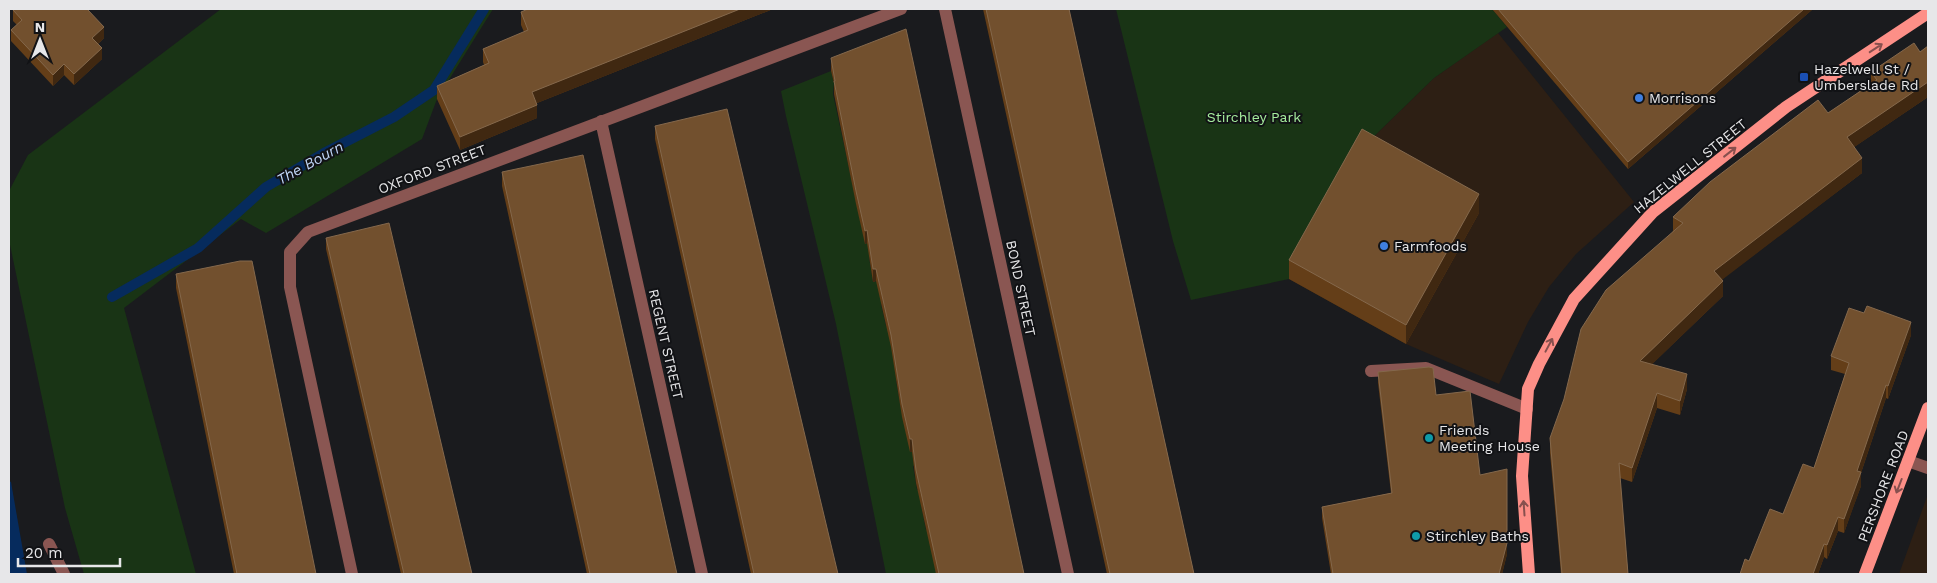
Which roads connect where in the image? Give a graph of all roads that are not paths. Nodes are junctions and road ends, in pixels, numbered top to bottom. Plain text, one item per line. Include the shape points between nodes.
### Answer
1 (901, 9) edge
2 (945, 9) edge
3 (1928, 13) edge
4 (601, 121) junction
5 (1371, 371) dead end
6 (1928, 408) edge
7 (1527, 409) junction
8 (1908, 461) junction
9 (1928, 468) edge
10 (49, 544) dead end
11 (64, 574) edge
12 (352, 574) edge
13 (702, 574) edge
14 (1068, 574) edge
15 (1529, 574) edge
16 (1865, 574) edge

1 - 4 street, OXFORD STREET
2 - 14 street, BOND STREET
7 -> 3 main road, HAZELWELL STREET via 1528,389 1574,299 1653,212 1786,107
4 - 12 street, OXFORD STREET via 308,232 290,252 290,287
4 - 13 street, REGENT STREET
5 - 7 street via 1426,368
6 - 8 main road, PERSHORE ROAD
15 -> 7 main road, HAZELWELL STREET via 1522,476
8 - 9 street
8 -> 16 main road, PERSHORE ROAD
10 - 11 street

